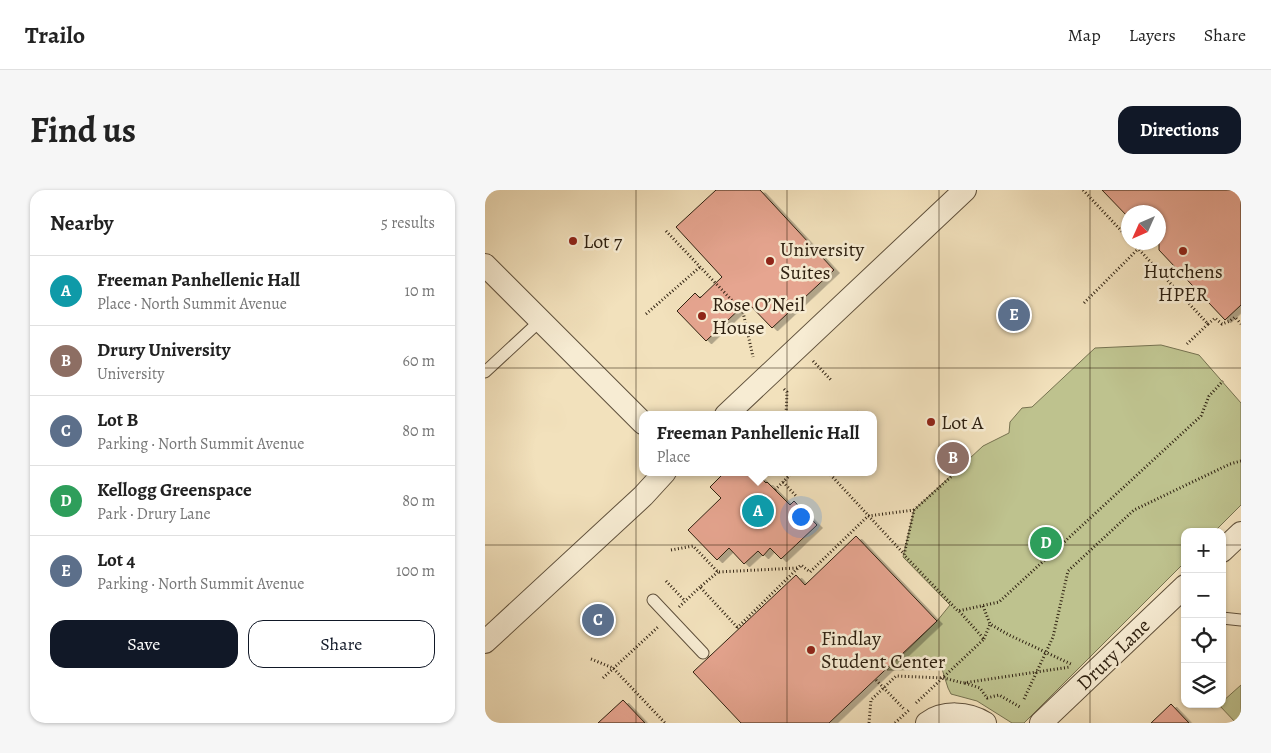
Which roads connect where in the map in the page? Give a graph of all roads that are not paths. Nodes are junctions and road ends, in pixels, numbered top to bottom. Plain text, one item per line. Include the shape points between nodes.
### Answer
1 (965, 190) edge
2 (485, 265) edge
3 (540, 321) junction
4 (485, 372) edge
5 (730, 411) edge
6 (639, 419) edge
7 (661, 476) edge
8 (1241, 533) edge
9 (1226, 547) edge
10 (1181, 590) edge
11 (653, 600) dead end
12 (1226, 618) edge
13 (1241, 620) edge
14 (485, 642) edge
15 (703, 653) dead end
16 (927, 723) edge
17 (985, 723) edge
18 (1041, 723) edge

1 - 5 street
2 - 3 street
3 - 4 lane
3 - 6 street
7 - 14 street
8 - 9 street
10 - 18 street, Drury Lane
11 - 15 lane
12 - 13 lane
16 - 17 street via 949,714

